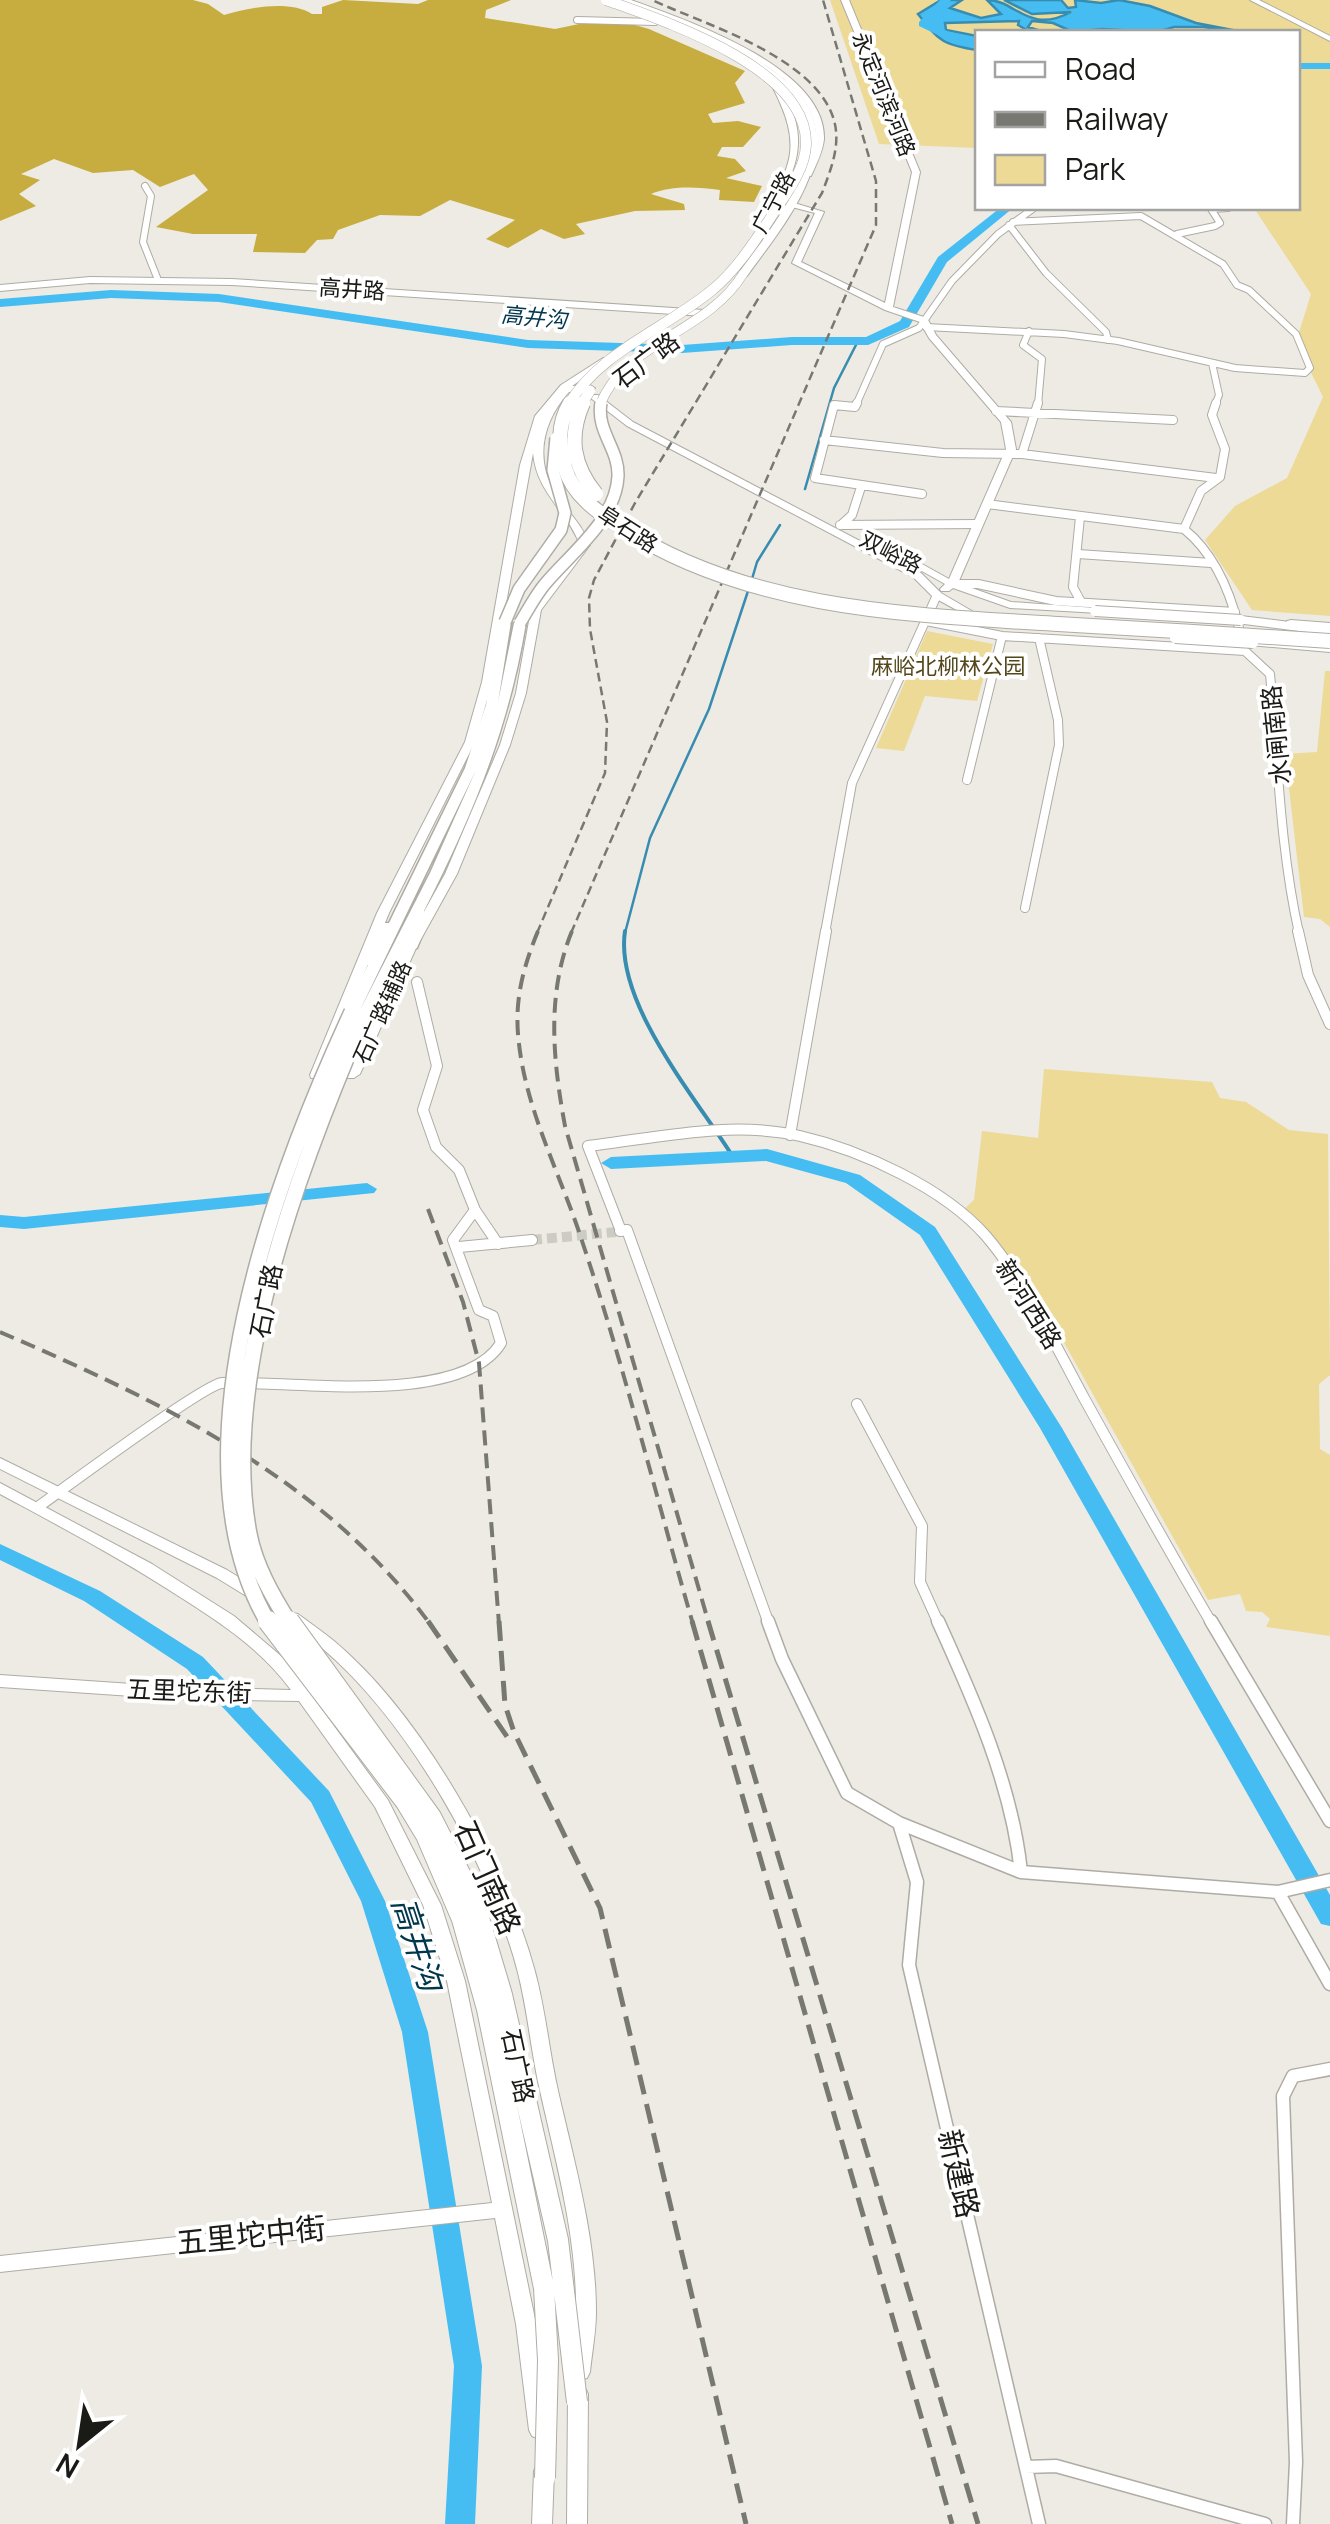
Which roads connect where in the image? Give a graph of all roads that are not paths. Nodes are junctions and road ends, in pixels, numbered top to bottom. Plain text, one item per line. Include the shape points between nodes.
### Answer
1 (598, 0) edge
2 (606, 0) edge
3 (616, 0) edge
4 (626, 0) edge
5 (845, 0) edge
6 (1254, 0) edge
7 (576, 20) dead end
8 (655, 22) junction
9 (1330, 39) edge
10 (146, 186) dead end
11 (791, 204) junction
12 (1031, 210) edge
13 (1213, 210) edge
14 (1011, 223) junction
15 (1177, 234) junction
16 (743, 274) junction
17 (158, 280) junction
18 (0, 288) edge
19 (888, 308) junction
20 (683, 311) junction
21 (704, 314) junction
22 (925, 323) junction
23 (1028, 332) junction
24 (1108, 340) junction
25 (614, 355) junction
26 (1212, 363) junction
27 (592, 388) junction
28 (996, 411) junction
29 (1037, 411) junction
30 (1174, 420) dead end
31 (556, 438) junction
32 (824, 440) junction
33 (1022, 454) junction
34 (1008, 455) junction
35 (524, 472) junction
36 (541, 472) junction
37 (1216, 478) junction
38 (861, 487) junction
39 (922, 494) dead end
40 (987, 504) junction
41 (1080, 516) junction
42 (978, 524) junction
43 (840, 525) junction
44 (1184, 529) junction
45 (1078, 554) junction
46 (1211, 562) junction
47 (952, 584) junction
48 (936, 595) junction
49 (1081, 602) junction
50 (1095, 611) joint
51 (1238, 616) junction
52 (925, 621) junction
53 (1330, 630) edge
54 (1002, 636) junction
55 (1039, 638) junction
56 (1330, 644) edge
57 (1249, 647) junction
58 (967, 780) dead end
59 (460, 818) junction
60 (427, 860) junction
61 (1025, 908) dead end
62 (410, 948) junction
63 (365, 962) junction
64 (417, 982) dead end
65 (358, 1013) junction
66 (1330, 1024) edge
67 (790, 1134) junction
68 (475, 1210) junction
69 (532, 1240) tunnel mouth
70 (498, 1244) junction
71 (459, 1247) junction
72 (856, 1404) dead end
73 (0, 1463) edge
74 (0, 1488) edge
75 (58, 1493) junction
76 (38, 1507) junction
77 (0, 1680) edge
78 (304, 1696) junction
79 (378, 1698) junction
80 (1330, 1820) edge
81 (899, 1823) junction
82 (1021, 1872) junction
83 (1330, 1880) edge
84 (1278, 1892) junction
85 (1330, 1984) edge
86 (1330, 2068) edge
87 (502, 2210) junction
88 (0, 2264) edge
89 (577, 2402) junction
90 (1026, 2467) junction
91 (545, 2478) junction
92 (542, 2524) edge
93 (577, 2524) edge
94 (1040, 2524) edge
95 (1265, 2524) edge
96 (1293, 2524) edge

1 - 8 street, 广宁路
2 - 31 highway, bridge via 768,76 800,116 806,144 784,198 730,274 592,373 568,402
3 - 16 highway, 阜石路, bridge via 746,56 798,94 811,116 815,146 794,198
4 - 11 street, 广宁路 via 750,54 803,92 820,136
5 - 19 street, 永定河滨河路 via 916,172
6 - 9 street
7 - 8 street
8 - 20 street, 广宁路 via 762,77 782,95 798,136 797,157 752,242 731,272
10 - 17 street via 152,196 143,242
11 - 19 street via 820,212 796,263
11 - 21 street, 广宁路 via 749,272
12 - 14 street
13 - 15 street via 1220,223
14 - 15 street via 1141,216
14 - 22 street via 936,298
14 - 24 street via 1046,274
15 - 26 street via 1224,264 1237,285 1296,334 1310,368 1281,373
16 - 53 highway, 阜石路, bridge via 604,374 575,418 574,453 590,488 658,541 740,573 863,600
16 - 59 main road, 石广路, bridge via 698,322 608,388 598,430 615,452 617,485 602,517 520,623 497,736
17 - 18 street, 高井路
17 - 20 street, 高井路
19 - 22 street
20 - 21 street, 高井路
20 - 25 street, bridge
21 - 43 street, 双峪路, bridge via 614,381 612,398 638,422
22 - 23 street
22 - 28 street
22 - 32 street via 884,344 855,406 834,405
23 - 24 street
23 - 29 street via 1024,345 1042,359
24 - 26 street
25 - 27 street via 597,370
25 - 35 street, 石广路辅路 via 550,401
26 - 37 street via 1219,395 1212,415 1226,449
27 - 36 street via 570,386 546,411 538,438
27 - 48 street, 双峪路 via 598,401 630,424 917,574
28 - 29 street
28 - 34 street via 1006,422
29 - 30 street
29 - 33 street
31 - 56 highway, 阜石路, bridge via 567,476 587,502 651,547 732,579 798,596 941,615
31 - 60 main road, 石广路, bridge via 561,530 504,622 483,734
32 - 34 street
32 - 38 street via 815,478
33 - 34 street
33 - 37 street
34 - 40 street
35 - 36 street
35 - 63 street, 石广路辅路 via 475,727
36 - 62 street, 石广路辅路 via 585,545 536,610 505,744 452,874
37 - 44 street via 1196,497
38 - 39 street
38 - 43 street via 852,515
40 - 41 street
40 - 42 street
41 - 44 street
41 - 45 street
42 - 43 street
42 - 47 street
43 - 47 street, 双峪路
44 - 46 street
45 - 46 street
45 - 49 street via 1073,587
46 - 51 street
47 - 48 street
47 - 49 street
47 - 50 street, 双峪路 via 1010,605
48 - 52 street
48 - 57 street, 双峪路, bridge via 1003,625
49 - 51 street
50 - 51 street, 双峪路, bridge
51 - 53 highway
51 - 57 street
52 - 54 street
52 - 67 street via 852,783
54 - 55 street
54 - 58 street
55 - 57 street
55 - 61 street via 1059,745
56 - 57 highway, bridge
57 - 66 street, 水闸南路 via 1270,674 1284,868 1308,975
59 - 62 main road
59 - 65 main road, 石广路
60 - 63 main road
60 - 65 main road, 石广路
62 - 63 street, 石广路辅路 via 354,1074 316,1074
64 - 68 street via 437,1066 424,1110 436,1147 459,1170
65 - 89 main road, 石广路, bridge via 272,1265 246,1428 250,1536 268,1589 407,1775 474,1900 497,1971 566,2288
65 - 91 main road, 石广路, bridge via 298,1136 255,1272 227,1461 232,1525 247,1584 426,1836 462,1924 490,2022 547,2317
67 - 80 street, 新河西路 via 902,1173 986,1236
67 - 81 street, 新河西路 via 727,1129 588,1146 619,1231 627,1230 782,1659 848,1793
68 - 70 street
68 - 71 street via 453,1240
69 - 70 street
70 - 71 street
71 - 75 street via 479,1310 493,1316 501,1343 493,1356 402,1387 216,1383
72 - 82 street via 922,1526 920,1582 965,1680 1016,1822
73 - 75 street, 石门南路
74 - 76 street
75 - 76 street
75 - 79 street, 石门南路 via 222,1574 306,1626
76 - 78 street via 228,1620 282,1665
77 - 78 street, 五里坨东街
78 - 79 street, 五里坨东街
78 - 87 street via 382,1804 432,1905 456,1981
79 - 89 street, 石门南路 via 435,1773 472,1837 524,1966 582,2256 586,2307
81 - 82 street
81 - 90 street, 新建路 via 917,1882 909,1965
82 - 84 street
83 - 84 street
84 - 85 street
86 - 96 street via 1293,2076 1283,2096
87 - 88 street, 五里坨中街
87 - 91 street via 526,2324
89 - 93 street, 石门南路
90 - 94 street, 新建路
90 - 95 street via 1056,2466
91 - 92 street

